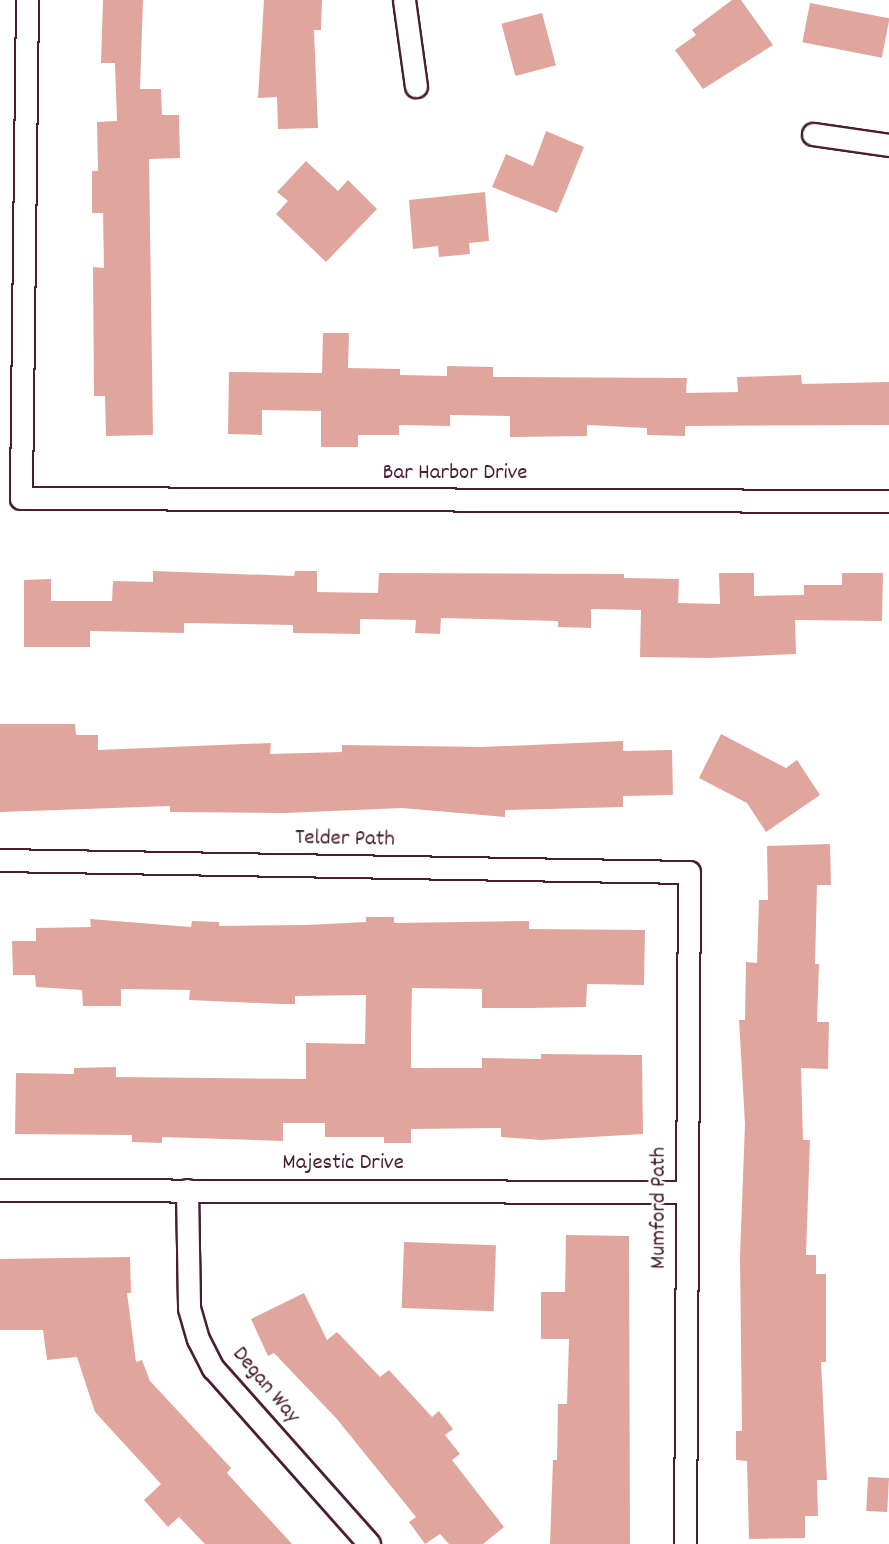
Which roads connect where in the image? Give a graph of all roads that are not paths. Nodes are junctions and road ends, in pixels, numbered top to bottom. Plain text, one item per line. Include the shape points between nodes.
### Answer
1 (27, 0) edge
2 (404, 0) edge
3 (416, 86) dead end
4 (813, 134) dead end
5 (889, 145) edge
6 (889, 501) edge
7 (0, 860) edge
8 (689, 872) joint
9 (0, 1190) edge
10 (187, 1190) junction
11 (687, 1192) junction
12 (369, 1544) edge
13 (685, 1544) edge

1 - 6 street, Bar Harbor Drive via 21,498
2 - 3 street
4 - 5 street
7 - 8 street, Telder Path
8 - 11 street, Mumford Path
9 - 10 street, Majestic Drive
10 - 11 street, Majestic Drive
10 - 12 street, Degan Way via 189,1308 198,1339 213,1368
11 - 13 street, Mumford Path

